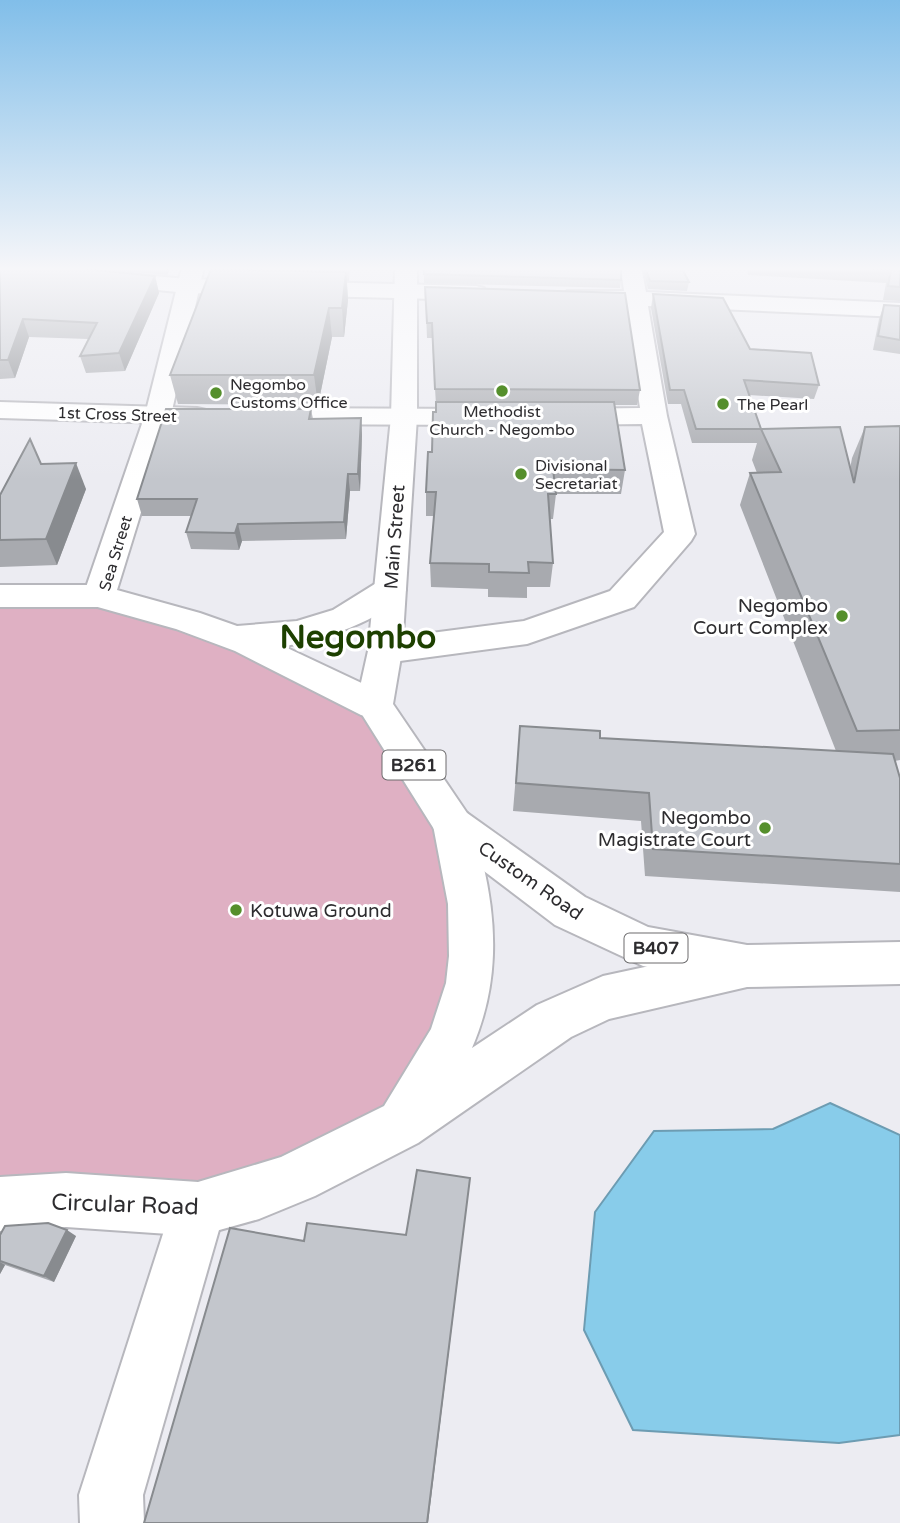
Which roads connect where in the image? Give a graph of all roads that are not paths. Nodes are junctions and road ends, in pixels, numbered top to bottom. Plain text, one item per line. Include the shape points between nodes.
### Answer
1 (176, 338) edge
2 (405, 338) edge
3 (642, 338) edge
4 (0, 410) edge
5 (158, 415) junction
6 (654, 416) junction
7 (515, 417) edge
8 (543, 417) edge
9 (404, 418) junction
10 (390, 590) junction
11 (0, 596) edge
12 (99, 596) junction
13 (234, 639) junction
14 (385, 651) junction
15 (374, 705) junction
16 (453, 825) junction
17 (900, 963) edge
18 (747, 967) junction
19 (400, 1125) junction
20 (0, 1203) edge
21 (198, 1209) junction
22 (112, 1523) edge

1 - 5 street, Sea Street
2 - 9 street, Main Street
3 - 6 street
4 - 5 street, 1st Cross Street
5 - 9 street, 1st Cross Street
5 - 12 street, Sea Street
6 - 8 street
6 - 14 street via 680,534 622,599 527,632
7 - 9 street, 1st Cross Street
9 - 10 street, Main Street
10 - 13 street via 345,618 298,633
10 - 14 street, Main Street
11 - 12 street
12 - 13 street, Sea Street
13 - 15 street, Sea Street
14 - 15 street, Main Street
15 - 16 street, B261
16 - 18 street, Custom Road / B407 via 570,911 643,946
16 - 19 street via 470,889 471,964 454,1035
17 - 18 street, Custom Road / B407
18 - 19 street, Circular Road via 603,998 554,1021
19 - 21 street, Circular Road via 284,1182
20 - 21 street, Circular Road via 66,1200
21 - 22 street via 111,1495

